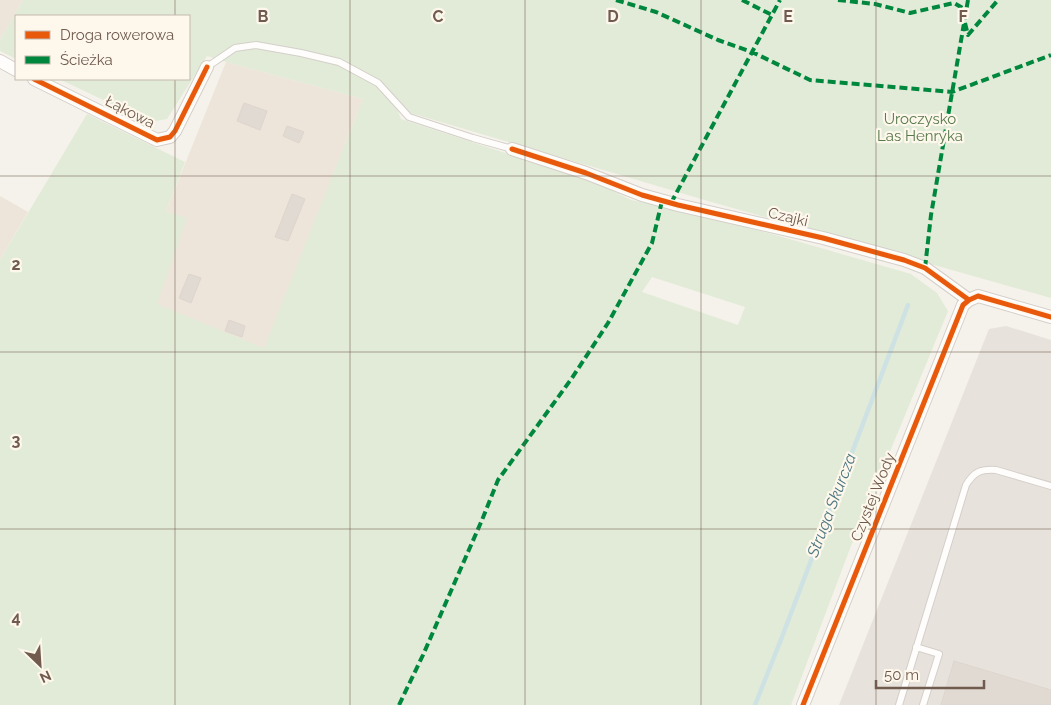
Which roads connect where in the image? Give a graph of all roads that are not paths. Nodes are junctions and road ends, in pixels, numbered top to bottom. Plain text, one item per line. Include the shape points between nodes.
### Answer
1 (0, 63) edge
2 (207, 67) joint
3 (15, 70) edge
4 (36, 80) edge
5 (512, 149) joint
6 (969, 300) junction
7 (1051, 317) edge
8 (1051, 486) edge
9 (916, 647) junction
10 (803, 705) edge
11 (899, 705) edge
12 (923, 705) edge

1 - 3 street
2 - 4 street, Łąkowa via 175,131 170,137 157,140
2 - 5 lane via 235,48 256,45 340,62 378,83 409,117
5 - 6 street, Czajki via 642,195 904,260 924,268
6 - 7 street via 985,297
6 - 10 street, Czystej Wody via 957,319
8 - 9 lane via 996,470 986,469 971,477
9 - 11 lane
9 - 12 lane via 939,654

